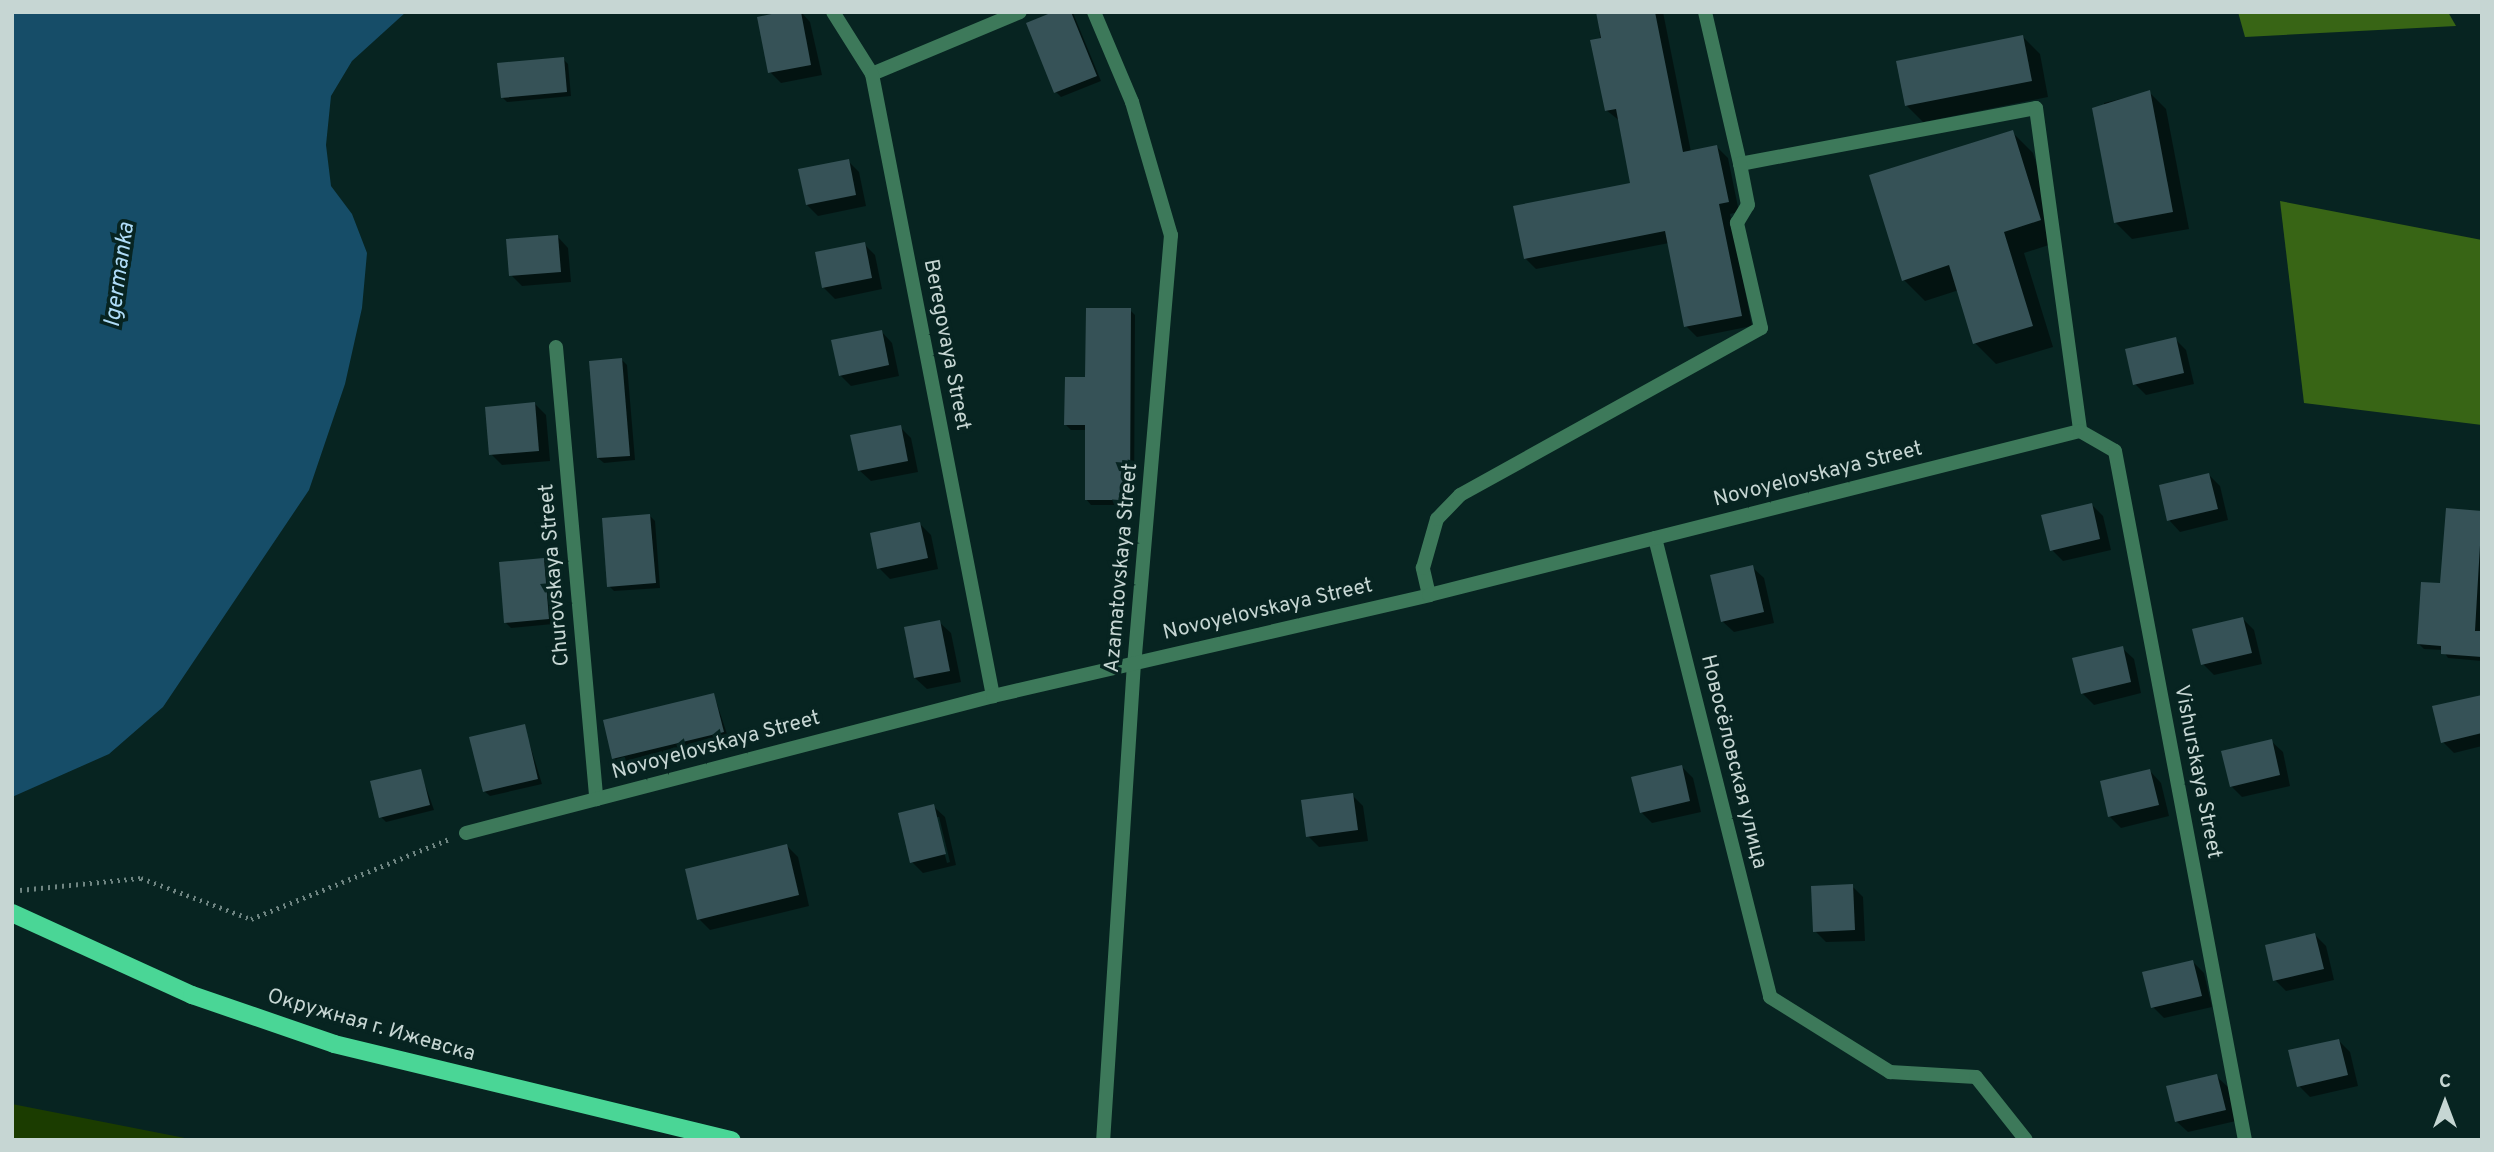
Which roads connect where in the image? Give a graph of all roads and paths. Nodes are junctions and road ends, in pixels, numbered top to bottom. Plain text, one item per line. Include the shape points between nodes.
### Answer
1 (832, 12) edge
2 (1020, 12) edge
3 (1094, 12) edge
4 (1705, 12) edge
5 (872, 74) junction
6 (1740, 164) junction
7 (556, 347) dead end
8 (2080, 431) junction
9 (1655, 538) junction
10 (1429, 595) junction
11 (1134, 663) junction
12 (993, 696) junction
13 (596, 799) junction
14 (466, 833) joint
15 (12, 891) edge
16 (12, 913) edge
17 (732, 1140) edge
18 (1103, 1140) edge
19 (2026, 1140) edge
20 (2245, 1140) edge

1 - 5 street, Beregovaya Street
2 - 5 street
3 - 11 street, Azamatovskaya Street via 1132,102 1171,235
4 - 6 street
5 - 12 street, Beregovaya Street
6 - 8 street via 2036,108
6 - 10 street via 1748,205 1737,223 1761,328 1460,495 1437,519 1423,568
7 - 13 street, Churovskaya Street
8 - 9 street, Novoyelovskaya Street
8 - 20 street, Vishurskaya Street via 2115,451
9 - 10 street, Novoyelovskaya Street
9 - 19 street, Новосёловская улица via 1769,997 1890,1072 1976,1077
10 - 11 street, Novoyelovskaya Street
11 - 12 street, Novoyelovskaya Street
11 - 18 street, Azamatovskaya Street
12 - 13 street, Novoyelovskaya Street
13 - 14 street, Novoyelovskaya Street
14 - 15 path via 251,919 141,878
16 - 17 main road, Окружная г. Ижевска via 192,995 334,1044

